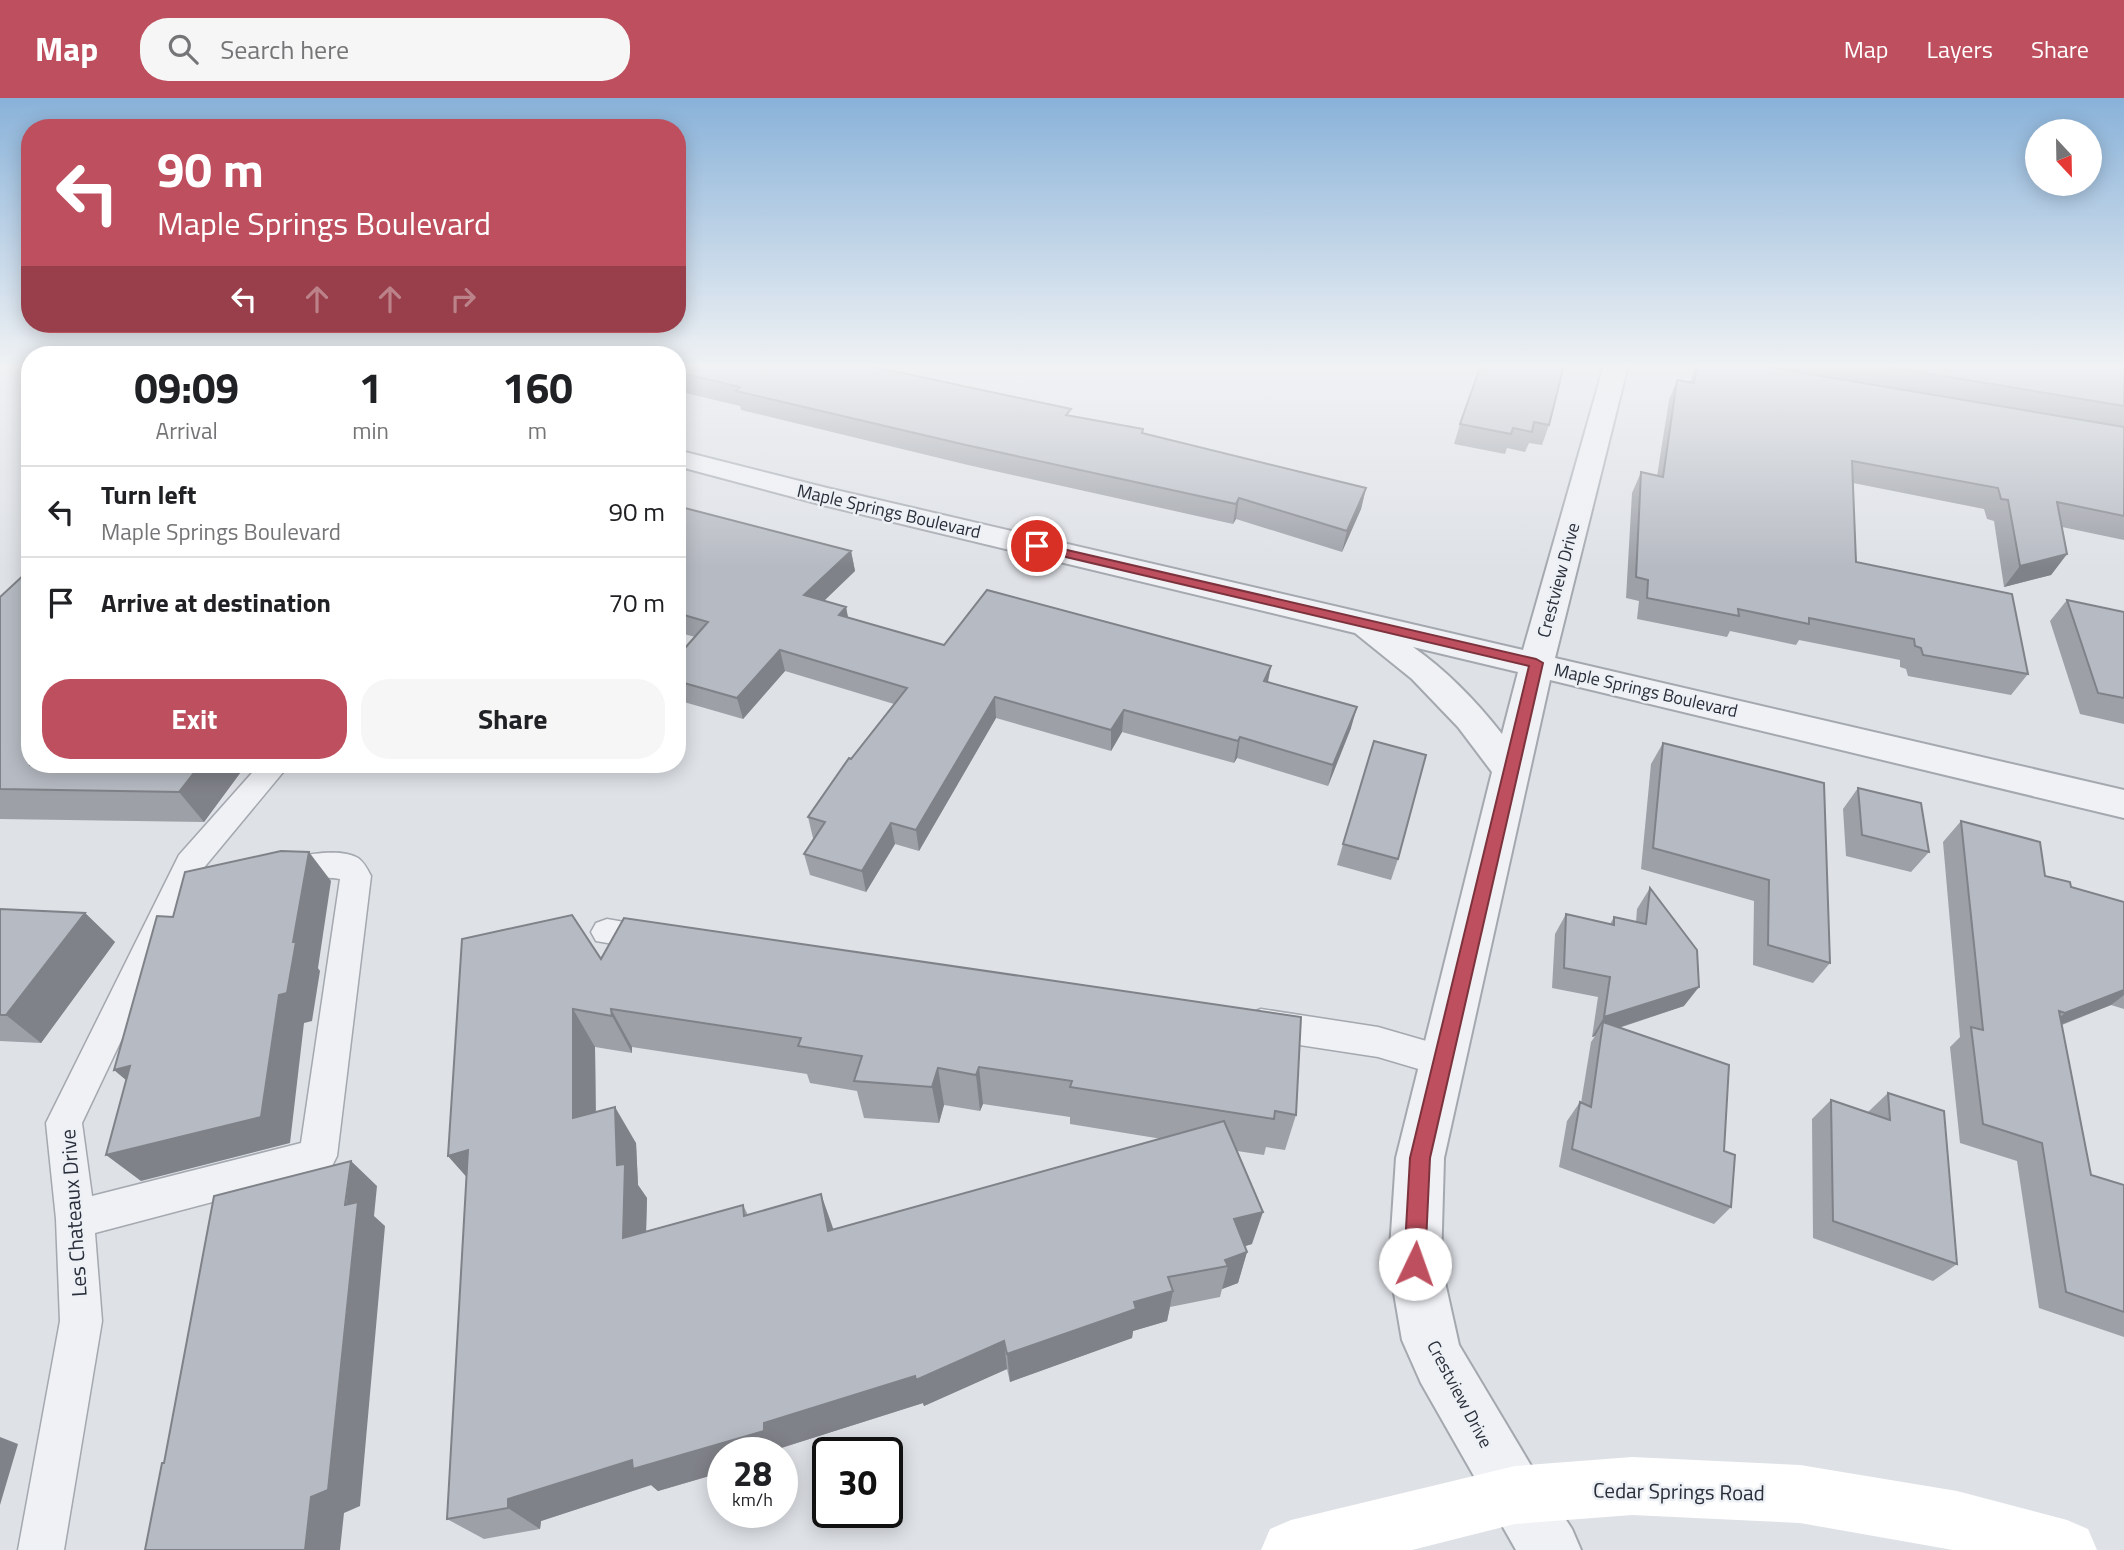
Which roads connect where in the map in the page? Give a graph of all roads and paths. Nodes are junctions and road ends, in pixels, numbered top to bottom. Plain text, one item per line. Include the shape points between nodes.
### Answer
1 (1598, 433) edge
2 (686, 460) edge
3 (1357, 622) junction
4 (1536, 663) junction
5 (1511, 770) junction
6 (268, 773) edge
7 (2124, 804) edge
8 (253, 878) edge
9 (214, 886) edge
10 (175, 895) junction
11 (607, 932) dead end
12 (677, 941) edge
13 (1230, 1019) edge
14 (1442, 1059) junction
15 (75, 1219) junction
16 (1515, 1495) junction
17 (41, 1550) edge
18 (1292, 1550) edge
19 (1551, 1550) edge
20 (2067, 1550) edge

1 - 4 street, Crestview Drive
2 - 3 street, Maple Springs Boulevard
3 - 4 street, Maple Springs Boulevard
3 - 5 street via 1424,671 1470,718
4 - 5 street, Crestview Drive
4 - 7 street, Maple Springs Boulevard
5 - 14 street, Crestview Drive
6 - 10 lane, Les Chateaux Drive via 190,863
8 - 15 lane via 304,866 346,866 356,876 318,1156
9 - 10 lane
10 - 15 lane, Les Chateaux Drive via 64,1123
11 - 12 lane
13 - 14 lane via 1378,1042
14 - 16 street, Crestview Drive via 1420,1158 1415,1264 1429,1340
15 - 17 lane, Les Chateaux Drive via 81,1321
16 - 18 main road, Cedar Springs Road
16 - 19 street, Crestview Drive
16 - 20 main road, Cedar Springs Road via 1632,1486 1800,1494 1958,1521

